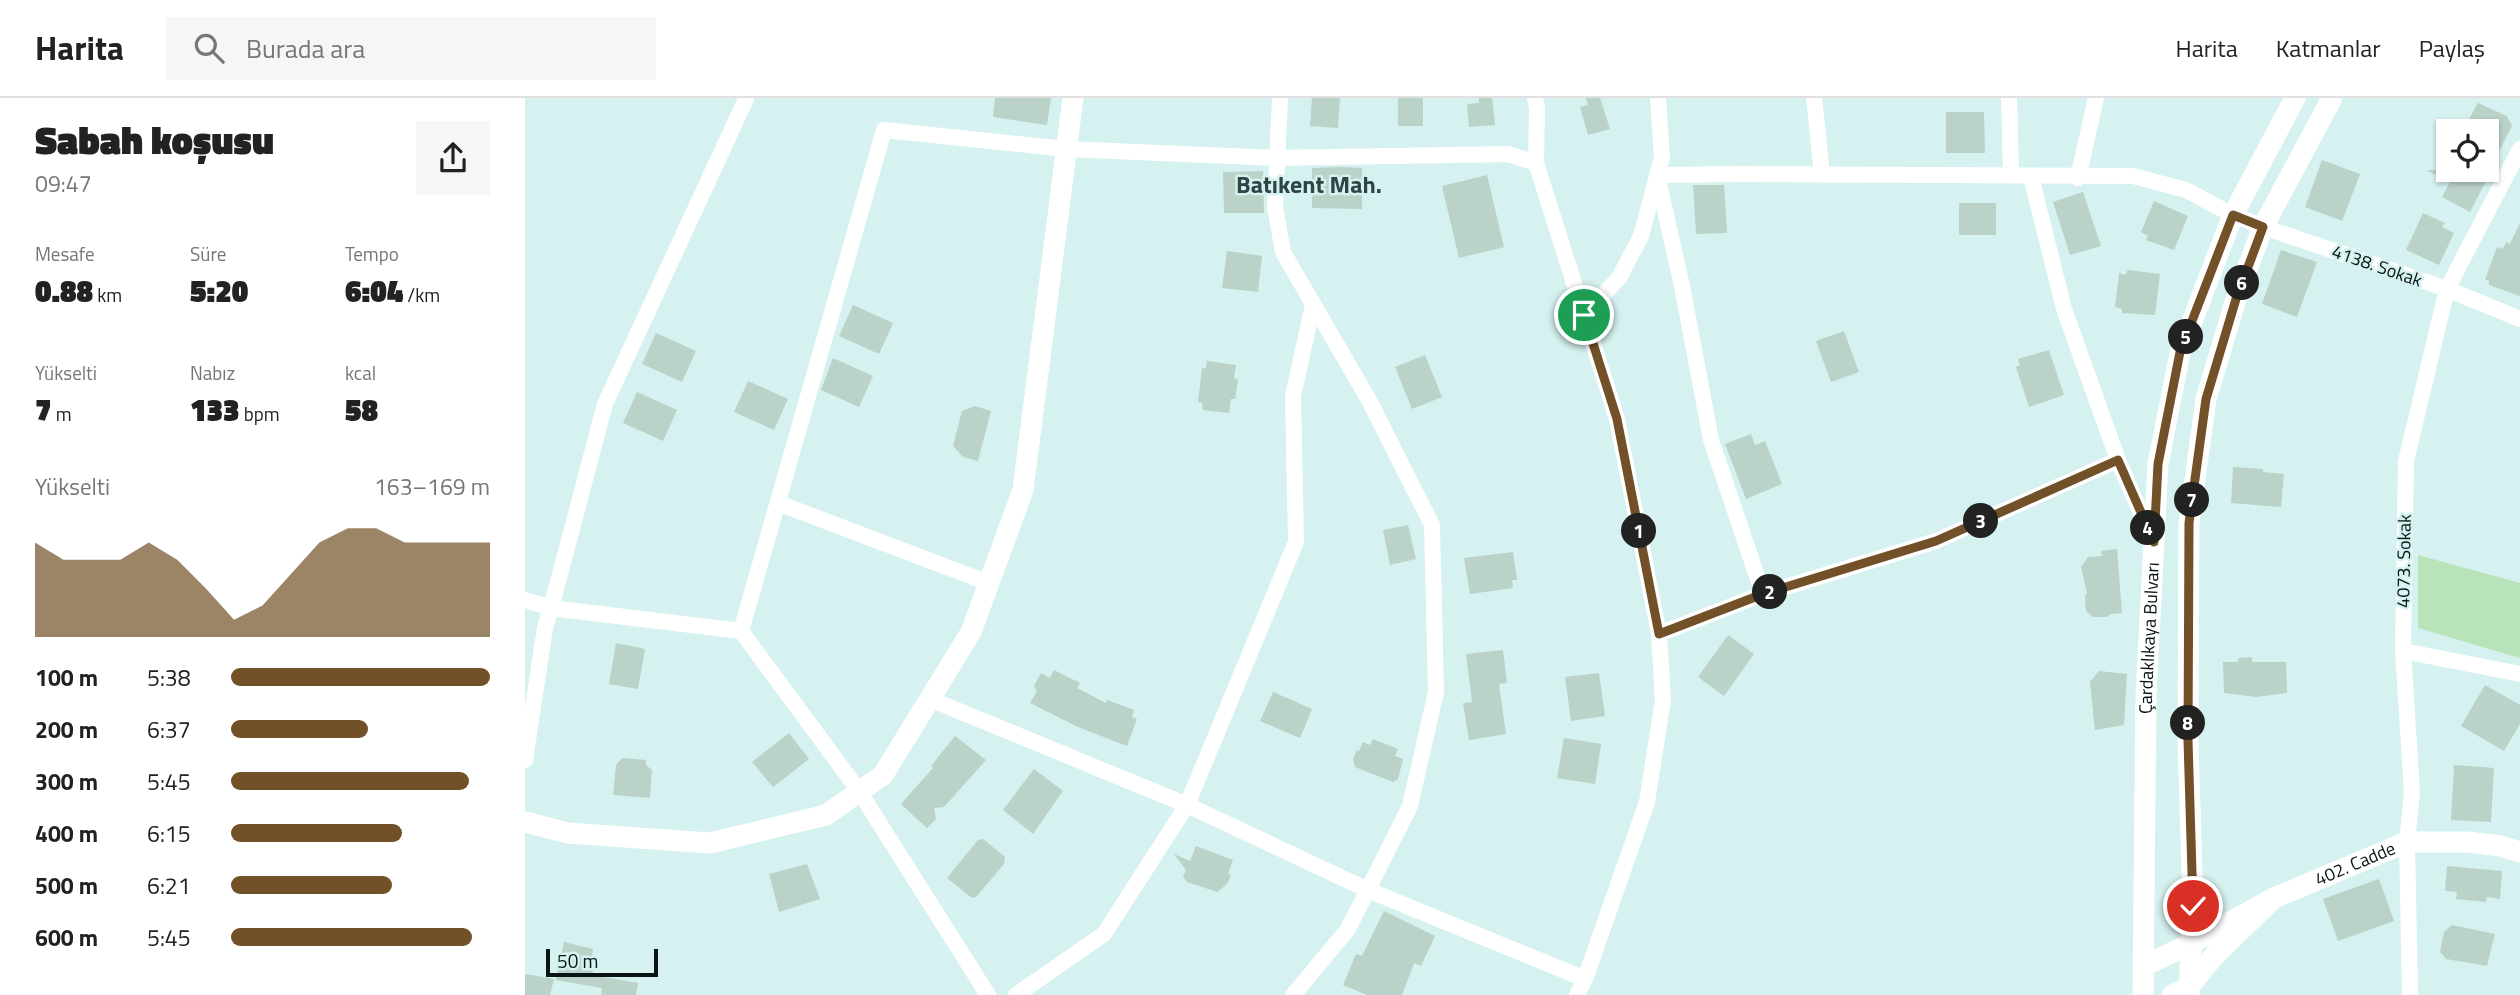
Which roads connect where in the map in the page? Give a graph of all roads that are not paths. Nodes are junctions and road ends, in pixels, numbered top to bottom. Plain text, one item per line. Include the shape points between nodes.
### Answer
1 (1073, 98) edge
2 (1280, 98) edge
3 (1535, 98) edge
4 (1658, 98) edge
5 (1814, 98) edge
6 (2009, 98) edge
7 (2096, 98) edge
8 (2295, 98) edge
9 (2332, 98) edge
10 (746, 99) edge
11 (1066, 149) junction
12 (2520, 149) edge
13 (1276, 158) junction
14 (1535, 163) junction
15 (1822, 174) junction
16 (1657, 175) junction
17 (2011, 176) junction
18 (2031, 177) junction
19 (2078, 177) junction
20 (2233, 215) junction
21 (2263, 227) junction
22 (2447, 289) junction
23 (1313, 305) junction
24 (1584, 315) junction
25 (2520, 319) edge
26 (2118, 460) junction
27 (778, 503) junction
28 (2154, 542) junction
29 (989, 583) junction
30 (1763, 594) junction
31 (525, 600) edge
32 (551, 608) junction
33 (741, 631) junction
34 (1659, 634) junction
35 (2403, 651) junction
36 (2520, 674) edge
37 (930, 699) junction
38 (525, 760) edge
39 (859, 792) junction
40 (1187, 805) junction
41 (525, 822) edge
42 (2407, 842) junction
43 (2520, 852) edge
44 (1368, 890) junction
45 (2274, 898) junction
46 (2192, 943) junction
47 (2144, 966) junction
48 (1585, 979) junction
49 (2183, 992) edge
50 (988, 995) edge
51 (1016, 995) edge
52 (1293, 995) edge
53 (1577, 995) edge
54 (2145, 995) edge
55 (2410, 995) edge

1 - 11 main road
2 - 13 street
3 - 14 street
4 - 16 street via 1662,157
5 - 15 street
6 - 17 street
7 - 19 street
8 - 20 main road, Çardaklıkaya Bulvarı
9 - 21 main road, Çardaklıkaya Bulvarı
10 - 32 street via 605,404
11 - 13 street
11 - 27 street via 884,130
11 - 29 main road via 1023,490
12 - 22 street, 4073. Sokak
13 - 14 street via 1508,154
13 - 23 street via 1275,207 1283,252
14 - 24 street
15 - 16 street, 4138. Sokak
15 - 17 street, 4138. Sokak
16 - 24 street via 1641,236 1619,278
16 - 30 street via 1711,440
17 - 18 street, 4138. Sokak
18 - 19 street, 4138. Sokak
18 - 26 street via 2064,309
19 - 20 street, 4138. Sokak via 2133,176 2186,190
20 - 21 street, 4138. Sokak
20 - 28 main road, Çardaklıkaya Bulvarı via 2180,352 2158,464
21 - 22 street, 4138. Sokak
21 - 46 main road, Çardaklıkaya Bulvarı via 2206,399 2189,523
22 - 25 street, 4138. Sokak
22 - 35 street, 4073. Sokak via 2406,461
23 - 40 street via 1293,396 1296,542
23 - 44 street via 1370,402 1432,525 1436,692 1411,806
24 - 34 street via 1617,419
26 - 28 street
26 - 30 street via 1936,541
27 - 29 street
27 - 33 street
28 - 47 main road, Çardaklıkaya Bulvarı via 2146,695
29 - 37 main road via 971,632
30 - 34 street
31 - 32 street
32 - 33 street
32 - 38 street
33 - 39 street
34 - 48 street via 1663,701 1647,802
35 - 36 street
35 - 42 street, 4073. Sokak via 2412,793
37 - 39 main road via 883,775
37 - 40 street
39 - 41 main road via 826,815 710,843 568,833
39 - 50 street
40 - 44 street
40 - 51 street via 1104,934
42 - 43 main road, 402. Cadde via 2468,842
42 - 45 main road, 402. Cadde
42 - 55 street, 4073. Sokak
44 - 48 street
44 - 52 street via 1348,929
45 - 46 main road, 402. Cadde
45 - 49 main road
46 - 47 main road, 402. Cadde
46 - 49 main road, Çardaklıkaya Bulvarı
47 - 54 main road, Çardaklıkaya Bulvarı
48 - 53 street

